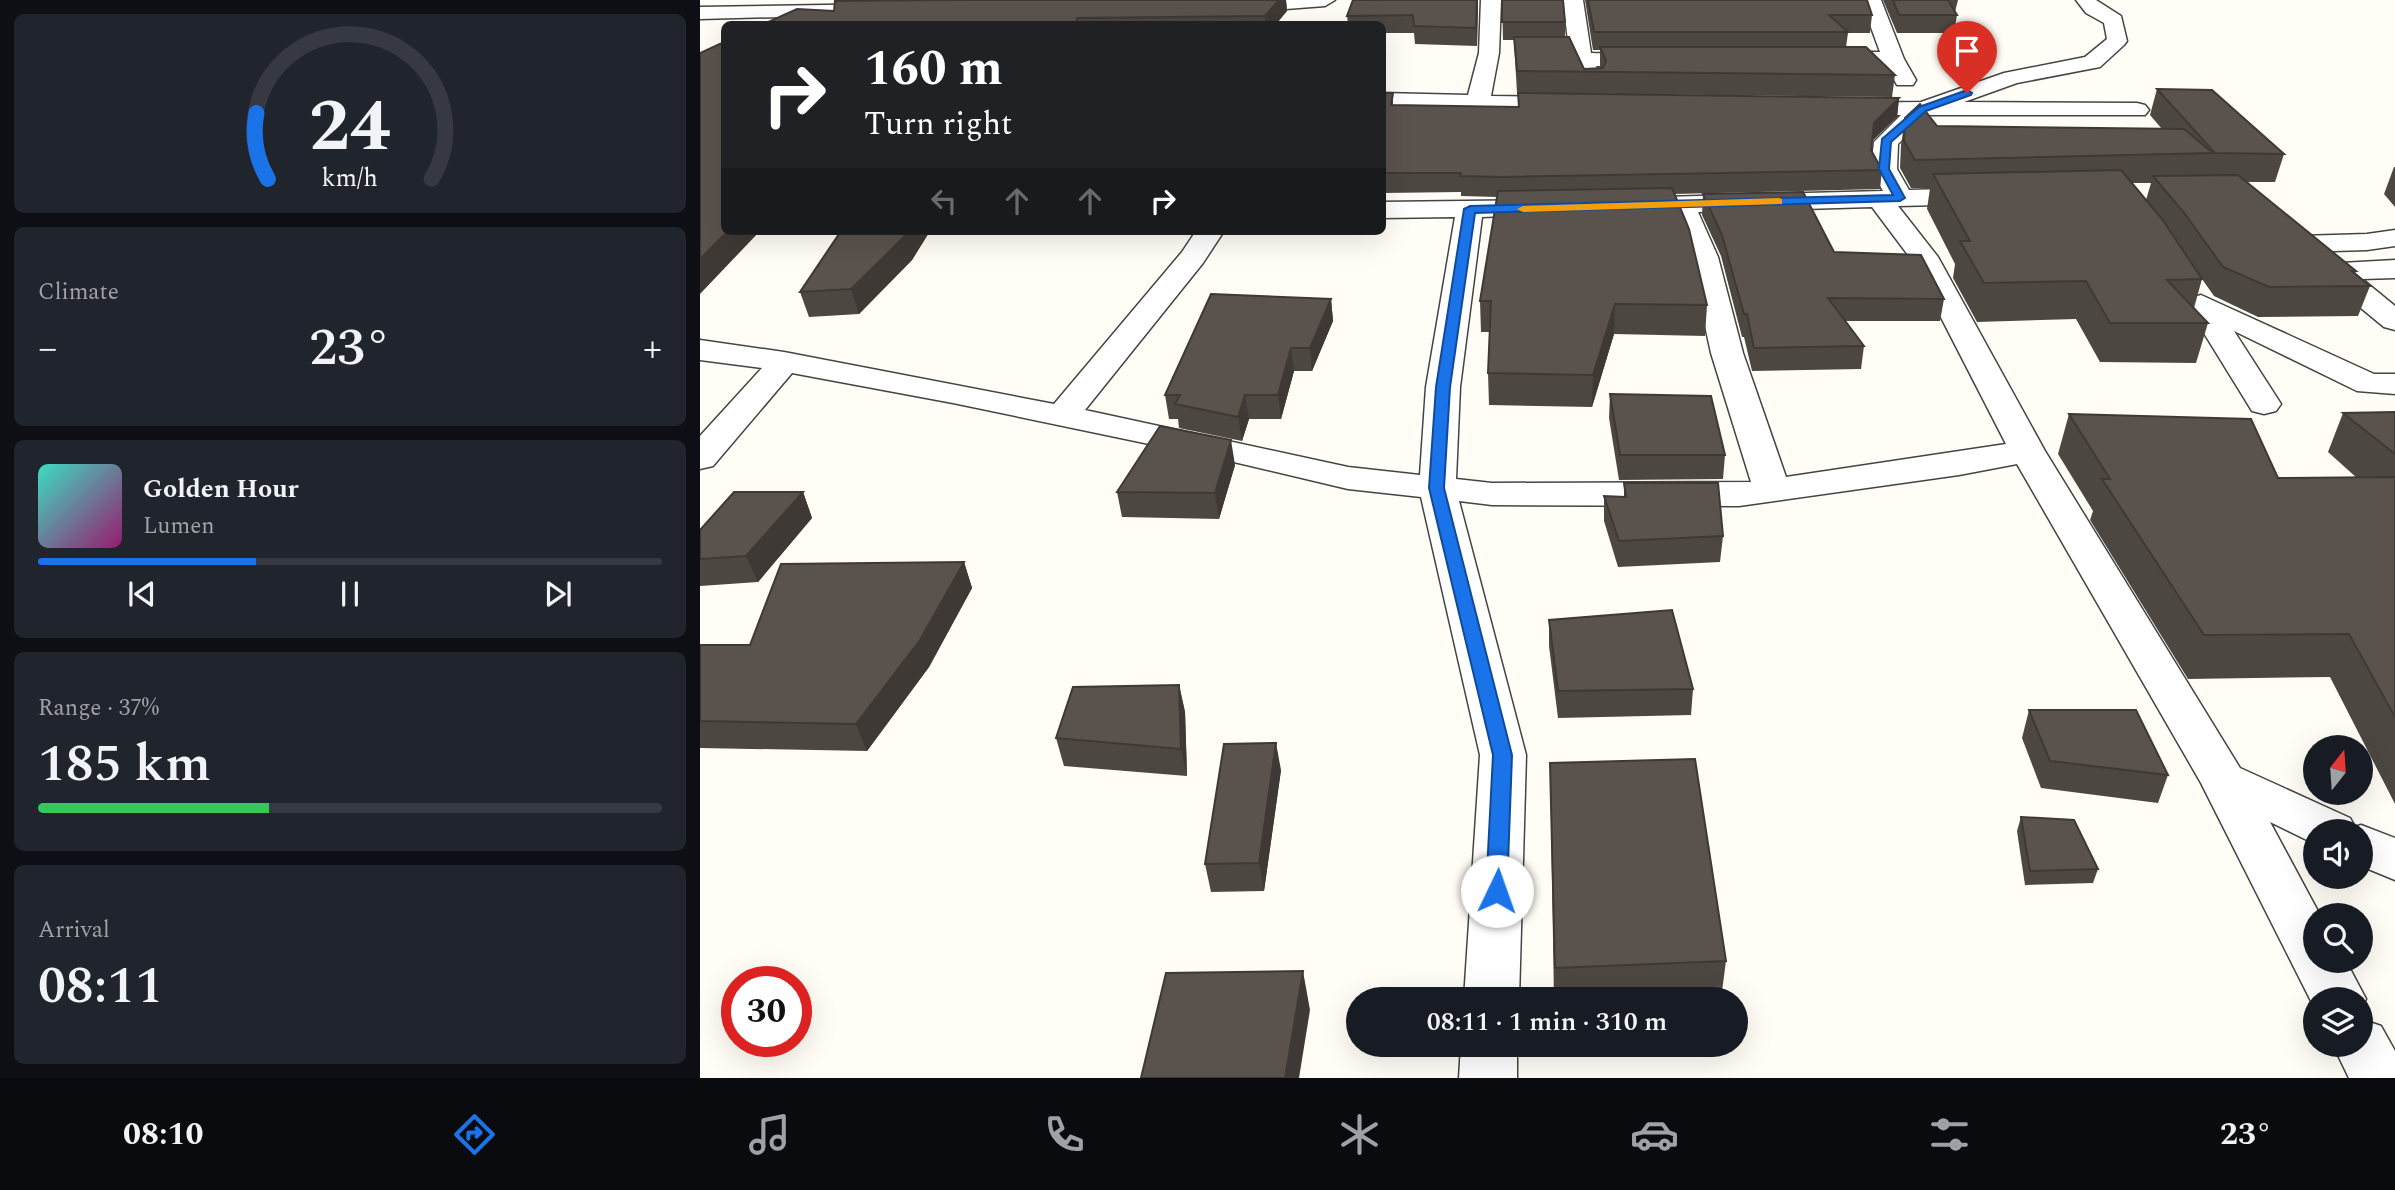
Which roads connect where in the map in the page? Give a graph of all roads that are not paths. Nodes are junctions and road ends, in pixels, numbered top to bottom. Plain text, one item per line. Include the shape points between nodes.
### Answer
1 (1318, 0) edge
2 (1491, 0) edge
3 (1573, 0) edge
4 (1871, 0) edge
5 (2086, 0) edge
6 (1216, 8) edge
7 (902, 10) edge
8 (700, 13) edge
9 (1308, 21) edge
10 (1489, 49) junction
11 (1514, 49) edge
12 (1553, 49) edge
13 (1581, 54) junction
14 (1807, 59) edge
15 (1893, 59) junction
16 (1678, 61) edge
17 (1386, 100) edge
18 (1478, 102) junction
19 (1600, 104) junction
20 (1626, 104) edge
21 (1826, 107) edge
22 (1923, 109) junction
23 (2137, 110) dead end
24 (2010, 195) edge
25 (1889, 198) junction
26 (1682, 205) junction
27 (1601, 207) edge
28 (1573, 208) edge
29 (1470, 209) junction
30 (1386, 210) edge
31 (1207, 235) edge
32 (2395, 238) edge
33 (2395, 269) edge
34 (2339, 276) junction
35 (2395, 304) edge
36 (2395, 321) edge
37 (700, 350) edge
38 (784, 362) junction
39 (2395, 384) edge
40 (2264, 404) dead end
41 (1062, 416) junction
42 (2028, 451) junction
43 (700, 457) edge
44 (1437, 488) junction
45 (1772, 491) junction
46 (2223, 780) junction
47 (2307, 819) edge
48 (2373, 850) edge
49 (2395, 860) edge
50 (2303, 933) edge
51 (1493, 987) edge
52 (1489, 1057) edge
53 (2368, 1057) edge
54 (1488, 1078) edge
55 (2379, 1078) edge

1 - 6 street
1 - 9 street
2 - 10 street
3 - 13 street
4 - 15 street
5 - 22 street via 2114,20 2117,41 2092,62 2012,78
7 - 8 street
10 - 11 street
10 - 18 street
12 - 13 street
13 - 16 street
13 - 19 street
14 - 15 street
15 - 22 street
17 - 18 street
18 - 19 street
19 - 20 street
21 - 22 street
22 - 23 street
22 - 25 street via 1886,142
24 - 25 street
25 - 26 street
25 - 42 street
26 - 27 street
26 - 45 street via 1704,257 1727,353
28 - 29 street
29 - 30 street
29 - 44 street via 1443,387
31 - 41 street
32 - 34 street via 2367,242 2289,235
33 - 34 street
34 - 35 street
34 - 36 street
37 - 38 street
38 - 41 street
38 - 43 street
39 - 40 street via 2369,384 2194,293
41 - 44 street via 1348,478
42 - 45 street
42 - 46 street
44 - 45 street via 1506,494 1739,495
44 - 51 street via 1503,755
46 - 47 street
46 - 50 street
48 - 49 street
52 - 54 street
53 - 55 street

